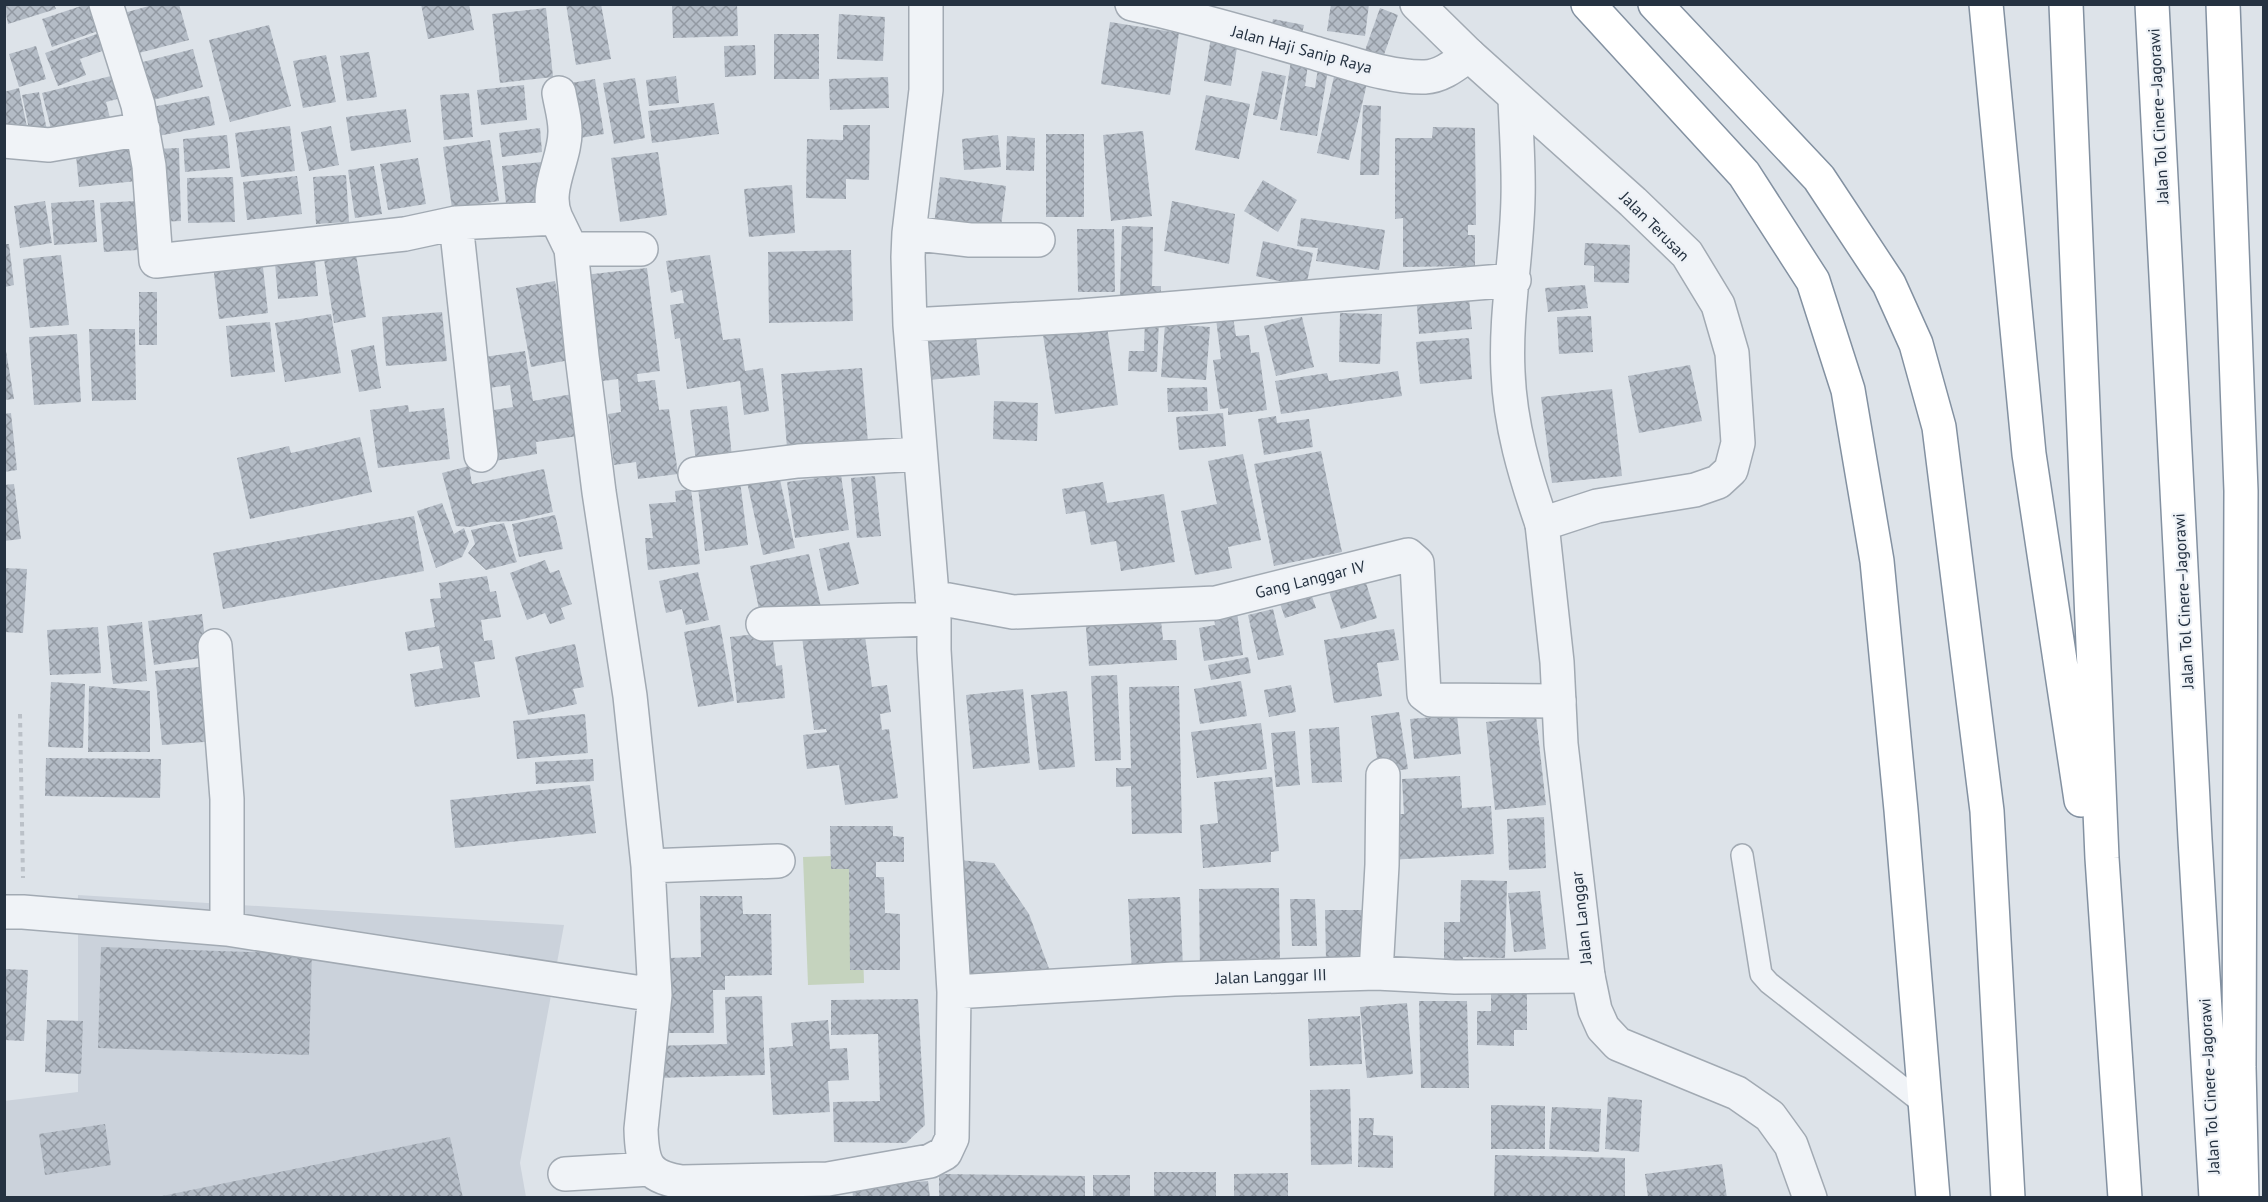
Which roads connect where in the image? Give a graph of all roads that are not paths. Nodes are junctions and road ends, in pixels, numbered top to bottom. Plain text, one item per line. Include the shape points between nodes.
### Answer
1 (106, 4) edge
2 (926, 4) edge
3 (1132, 4) edge
4 (1417, 4) edge
5 (1588, 4) edge
6 (1655, 4) edge
7 (1986, 4) edge
8 (2066, 4) edge
9 (2152, 4) edge
10 (2223, 4) edge
11 (1178, 9) edge
12 (1469, 55) junction
13 (559, 93) dead end
14 (1515, 97) junction
15 (143, 129) junction
16 (4, 141) edge
17 (556, 218) junction
18 (456, 223) junction
19 (909, 233) junction
20 (1038, 240) dead end
21 (572, 249) junction
22 (641, 249) dead end
23 (1514, 280) junction
24 (910, 325) junction
25 (481, 454) dead end
26 (920, 454) junction
27 (695, 474) dead end
28 (1542, 524) junction
29 (933, 608) junction
30 (763, 624) dead end
31 (215, 646) dead end
32 (1559, 701) junction
33 (1383, 775) dead end
34 (1742, 855) dead end
35 (778, 861) dead end
36 (648, 866) junction
37 (14, 912) edge
38 (227, 929) junction
39 (1376, 973) junction
40 (1587, 976) junction
41 (954, 993) junction
42 (656, 995) junction
43 (2113, 1009) junction
44 (1925, 1105) junction
45 (650, 1169) junction
46 (565, 1174) dead end
47 (829, 1188) edge
48 (1810, 1197) edge
49 (1933, 1197) edge
50 (2008, 1197) edge
51 (2125, 1197) edge
52 (2216, 1197) edge
53 (2242, 1197) edge

1 - 15 street
2 - 19 street via 926,90
3 - 11 street, Jalan Haji Sanip Raya
4 - 12 street, Jalan Terusan
5 - 44 highway via 1744,174 1813,281 1848,390 1877,561
6 - 50 highway via 1818,178 1889,284 1916,344 1939,427 1987,811
7 - 43 highway via 2029,454
8 - 43 highway via 2102,858
9 - 52 highway, Jalan Tol Cinere–Jagorawi
10 - 53 highway via 2241,491 2238,1067
11 - 12 street, Jalan Haji Sanip Raya via 1330,57 1405,75 1438,74
12 - 14 street, Jalan Terusan
13 - 17 street via 565,131 554,185 552,210
14 - 23 street, Jalan Langgar via 1518,196
14 - 28 street, Jalan Terusan via 1687,254 1718,305 1732,353 1738,443 1731,470 1718,482 1695,490 1597,506
15 - 16 street via 49,145
15 - 18 street via 156,261 405,234
17 - 18 street
17 - 21 street
18 - 25 street
19 - 20 street via 970,240
19 - 24 street
21 - 22 street
21 - 36 street via 583,367 630,696
23 - 24 street via 1082,316
23 - 28 street, Jalan Langgar via 1507,334 1513,420
24 - 26 street
26 - 27 street via 798,461
26 - 29 street
28 - 32 street, Jalan Langgar
29 - 30 street
29 - 32 street, Gang Langgar IV via 1013,612 1216,603 1408,555 1417,562 1424,694 1432,700
29 - 41 street
31 - 38 street via 227,800
32 - 40 street, Jalan Langgar
33 - 39 street
34 - 44 lane via 1761,974
35 - 36 street
36 - 42 street
37 - 38 street
38 - 42 street
39 - 40 street, Jalan Langgar III
39 - 41 street, Jalan Langgar III
40 - 48 street, Jalan Langgar via 1603,1028 1618,1044 1737,1093 1770,1116 1791,1145
41 - 47 street via 952,1138 945,1153 930,1161
42 - 45 street via 641,1129 642,1151
43 - 51 highway
44 - 49 highway
45 - 46 street
45 - 47 street via 664,1180 682,1182

